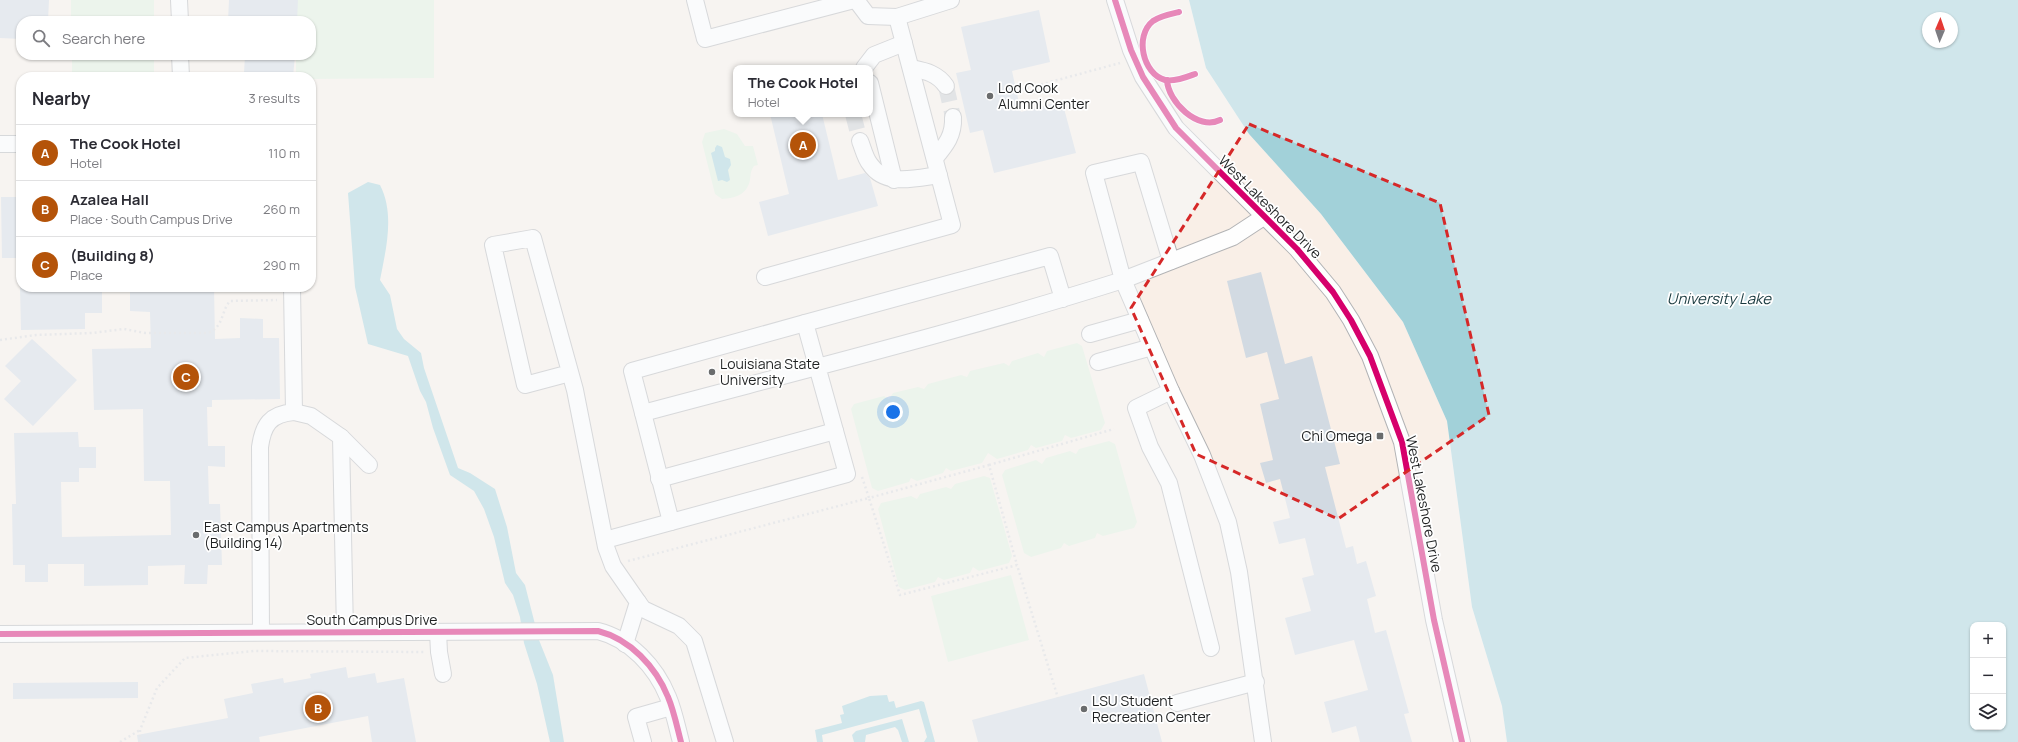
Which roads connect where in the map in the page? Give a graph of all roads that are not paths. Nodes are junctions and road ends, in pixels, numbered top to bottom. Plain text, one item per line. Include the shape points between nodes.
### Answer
1 (178, 0) edge
2 (695, 0) edge
3 (855, 0) edge
4 (951, 0) edge
5 (1115, 0) edge
6 (180, 16) edge
7 (897, 16) junction
8 (904, 44) junction
9 (180, 60) edge
10 (866, 65) edge
11 (911, 68) junction
12 (181, 72) edge
13 (946, 86) tunnel mouth
14 (873, 95) edge
15 (953, 117) tunnel mouth
16 (860, 141) tunnel mouth
17 (0, 144) edge
18 (16, 144) edge
19 (935, 158) junction
20 (939, 175) junction
21 (894, 180) junction
22 (1265, 216) junction
23 (1171, 261) junction
24 (765, 277) dead end
25 (1123, 280) junction
26 (293, 293) edge
27 (1063, 299) junction
28 (1140, 320) junction
29 (805, 323) junction
30 (1090, 334) dead end
31 (1152, 347) junction
32 (1098, 362) dead end
33 (817, 367) junction
34 (570, 373) junction
35 (1171, 391) junction
36 (294, 412) junction
37 (644, 413) junction
38 (835, 431) junction
39 (341, 438) junction
40 (370, 465) dead end
41 (659, 478) junction
42 (671, 522) junction
43 (605, 540) junction
44 (638, 602) junction
45 (261, 632) junction
46 (345, 632) junction
47 (438, 632) junction
48 (0, 634) edge
49 (625, 644) junction
50 (1211, 648) dead end
51 (443, 674) dead end
52 (1256, 682) junction
53 (1177, 702) dead end
54 (671, 708) junction
55 (643, 742) edge
56 (681, 742) edge
57 (725, 742) edge
58 (1264, 742) edge
59 (1462, 742) edge

1 - 6 street
2 - 3 street via 705,39
3 - 7 street via 868,16
4 - 7 street
5 - 22 street, West Lakeshore Drive via 1131,50 1158,103 1196,150
7 - 8 street
8 - 10 street via 874,55
8 - 11 street
9 - 12 street
11 - 13 street via 928,71 941,77
11 - 19 street
14 - 21 street
15 - 19 street via 953,128 947,144
16 - 21 street via 870,164 882,176
17 - 18 street
19 - 20 street
20 - 21 street
20 - 24 street via 952,225
22 - 23 street via 1233,237
22 - 59 street, West Lakeshore Drive via 1333,292 1351,320 1381,381 1402,442 1434,620
23 - 25 street
23 - 25 street via 1141,162 1094,173
25 - 27 street
25 - 28 street
26 - 36 street
27 - 29 street via 1050,256
27 - 33 street
28 - 30 street
28 - 31 street
29 - 33 street
29 - 37 street via 632,371
31 - 32 street
31 - 35 street
33 - 37 street
33 - 38 street
34 - 34 street via 532,238 493,245 526,384
34 - 43 street
35 - 50 street via 1136,408 1150,447 1169,483
35 - 52 street via 1202,455 1228,522 1239,572
36 - 39 street via 312,416
36 - 45 street via 278,416 270,421 262,432
37 - 41 street
38 - 41 street
38 - 42 street via 847,474
39 - 40 street
39 - 46 street
41 - 42 street
42 - 43 street
43 - 44 street via 613,566
44 - 49 street
44 - 57 street via 643,609 679,626 694,641
45 - 46 street, South Campus Drive
45 - 48 street, South Campus Drive
46 - 47 street, South Campus Drive
47 - 49 street, South Campus Drive via 598,631
47 - 51 street via 438,652
49 - 54 street, South Campus Drive via 657,674
52 - 53 street
52 - 58 street
54 - 55 street via 636,717
54 - 56 street, South Campus Drive

